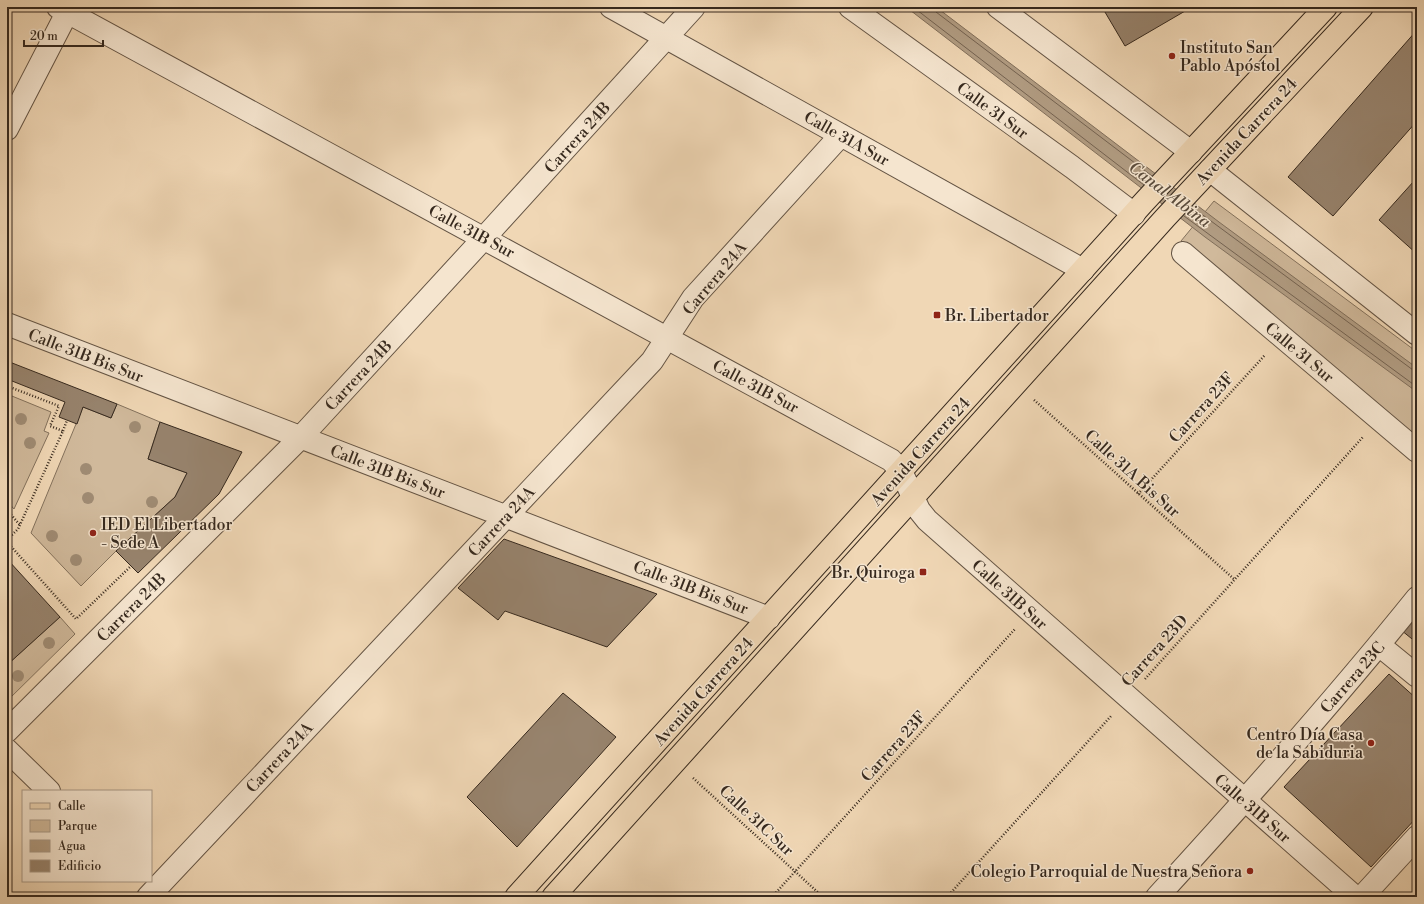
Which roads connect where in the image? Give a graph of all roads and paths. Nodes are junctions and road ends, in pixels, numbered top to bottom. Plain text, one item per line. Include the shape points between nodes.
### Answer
1 (612, 7) edge
2 (694, 7) edge
3 (850, 7) edge
4 (998, 7) edge
5 (1326, 7) edge
6 (1362, 7) edge
7 (65, 9) edge
8 (666, 38) junction
9 (7, 129) edge
10 (841, 135) junction
11 (1191, 152) junction
12 (1210, 170) junction
13 (1139, 208) junction
14 (484, 238) junction
15 (1183, 253) dead end
16 (1083, 270) junction
17 (7, 324) edge
18 (1417, 334) edge
19 (1281, 337) junction
20 (668, 338) junction
21 (1016, 384) junction
22 (7, 386) edge
23 (1379, 419) junction
24 (67, 420) dead end
25 (63, 431) junction
26 (301, 437) junction
27 (1417, 451) edge
28 (902, 471) junction
29 (1138, 494) junction
30 (913, 498) junction
31 (7, 510) edge
32 (506, 516) junction
33 (20, 525) junction
34 (7, 541) edge
35 (131, 566) dead end
36 (1234, 580) junction
37 (1417, 598) edge
38 (1031, 612) junction
39 (769, 618) junction
40 (1379, 645) junction
41 (1417, 676) edge
42 (1128, 698) junction
43 (7, 731) edge
44 (7, 750) edge
45 (675, 761) junction
46 (48, 790) edge
47 (1245, 801) junction
48 (1417, 836) edge
49 (795, 872) junction
50 (152, 891) edge
51 (516, 897) edge
52 (553, 897) edge
53 (772, 897) edge
54 (823, 897) edge
55 (947, 897) edge
56 (1157, 897) edge
57 (1355, 897) edge
58 (1362, 897) edge

1 - 8 street, Calle 31A Sur
2 - 8 street, Carrera 24B
3 - 13 street, Calle 31 Sur via 1072,167
4 - 11 street
5 - 11 main road, Avenida Carrera 24
6 - 12 main road, Avenida Carrera 24
7 - 9 street
7 - 14 street, Calle 31B Sur
8 - 10 street, Calle 31A Sur
8 - 14 street, Carrera 24B
10 - 16 street, Calle 31A Sur
10 - 20 street, Carrera 24A via 693,298
11 - 13 main road, Avenida Carrera 24
12 - 18 street
12 - 21 main road, Avenida Carrera 24
13 - 16 main road, Avenida Carrera 24
14 - 20 street, Calle 31B Sur
14 - 26 street, Carrera 24B
15 - 19 street, Calle 31 Sur
16 - 28 main road, Avenida Carrera 24
17 - 26 street, Calle 31B Bis Sur
19 - 23 street, Calle 31 Sur
19 - 29 path, Carrera 23F
20 - 28 street, Calle 31B Sur via 892,460
20 - 32 street, Carrera 24A via 652,361
21 - 29 path, Calle 31A Bis Sur
21 - 30 main road, Avenida Carrera 24
22 - 25 path via 58,406 50,426
23 - 27 street, Calle 31 Sur
23 - 36 path, Carrera 23D
24 - 25 path
25 - 33 path
26 - 32 street, Calle 31B Bis Sur
26 - 43 street, Carrera 24B
28 - 30 street, Calle 31B Sur
28 - 39 main road, Avenida Carrera 24
29 - 36 path, Calle 31A Bis Sur
30 - 38 street, Calle 31B Sur via 927,520
30 - 45 main road, Avenida Carrera 24
31 - 33 path
32 - 39 street, Calle 31B Bis Sur
32 - 50 street, Carrera 24A
33 - 34 path
34 - 35 path via 76,619
36 - 42 path, Carrera 23D
37 - 40 street, Carrera 23C
38 - 42 street, Calle 31B Sur
38 - 49 path, Carrera 23F
39 - 51 main road, Avenida Carrera 24
40 - 41 street
40 - 47 street, Carrera 23C
42 - 47 street, Calle 31B Sur
42 - 55 path, Carrera 23D
44 - 46 street
45 - 49 path, Calle 31C Sur
45 - 52 main road, Avenida Carrera 24
47 - 56 street, Carrera 23C
47 - 57 street, Calle 31B Sur
48 - 58 street
49 - 53 path, Carrera 23F
49 - 54 path, Calle 31C Sur

